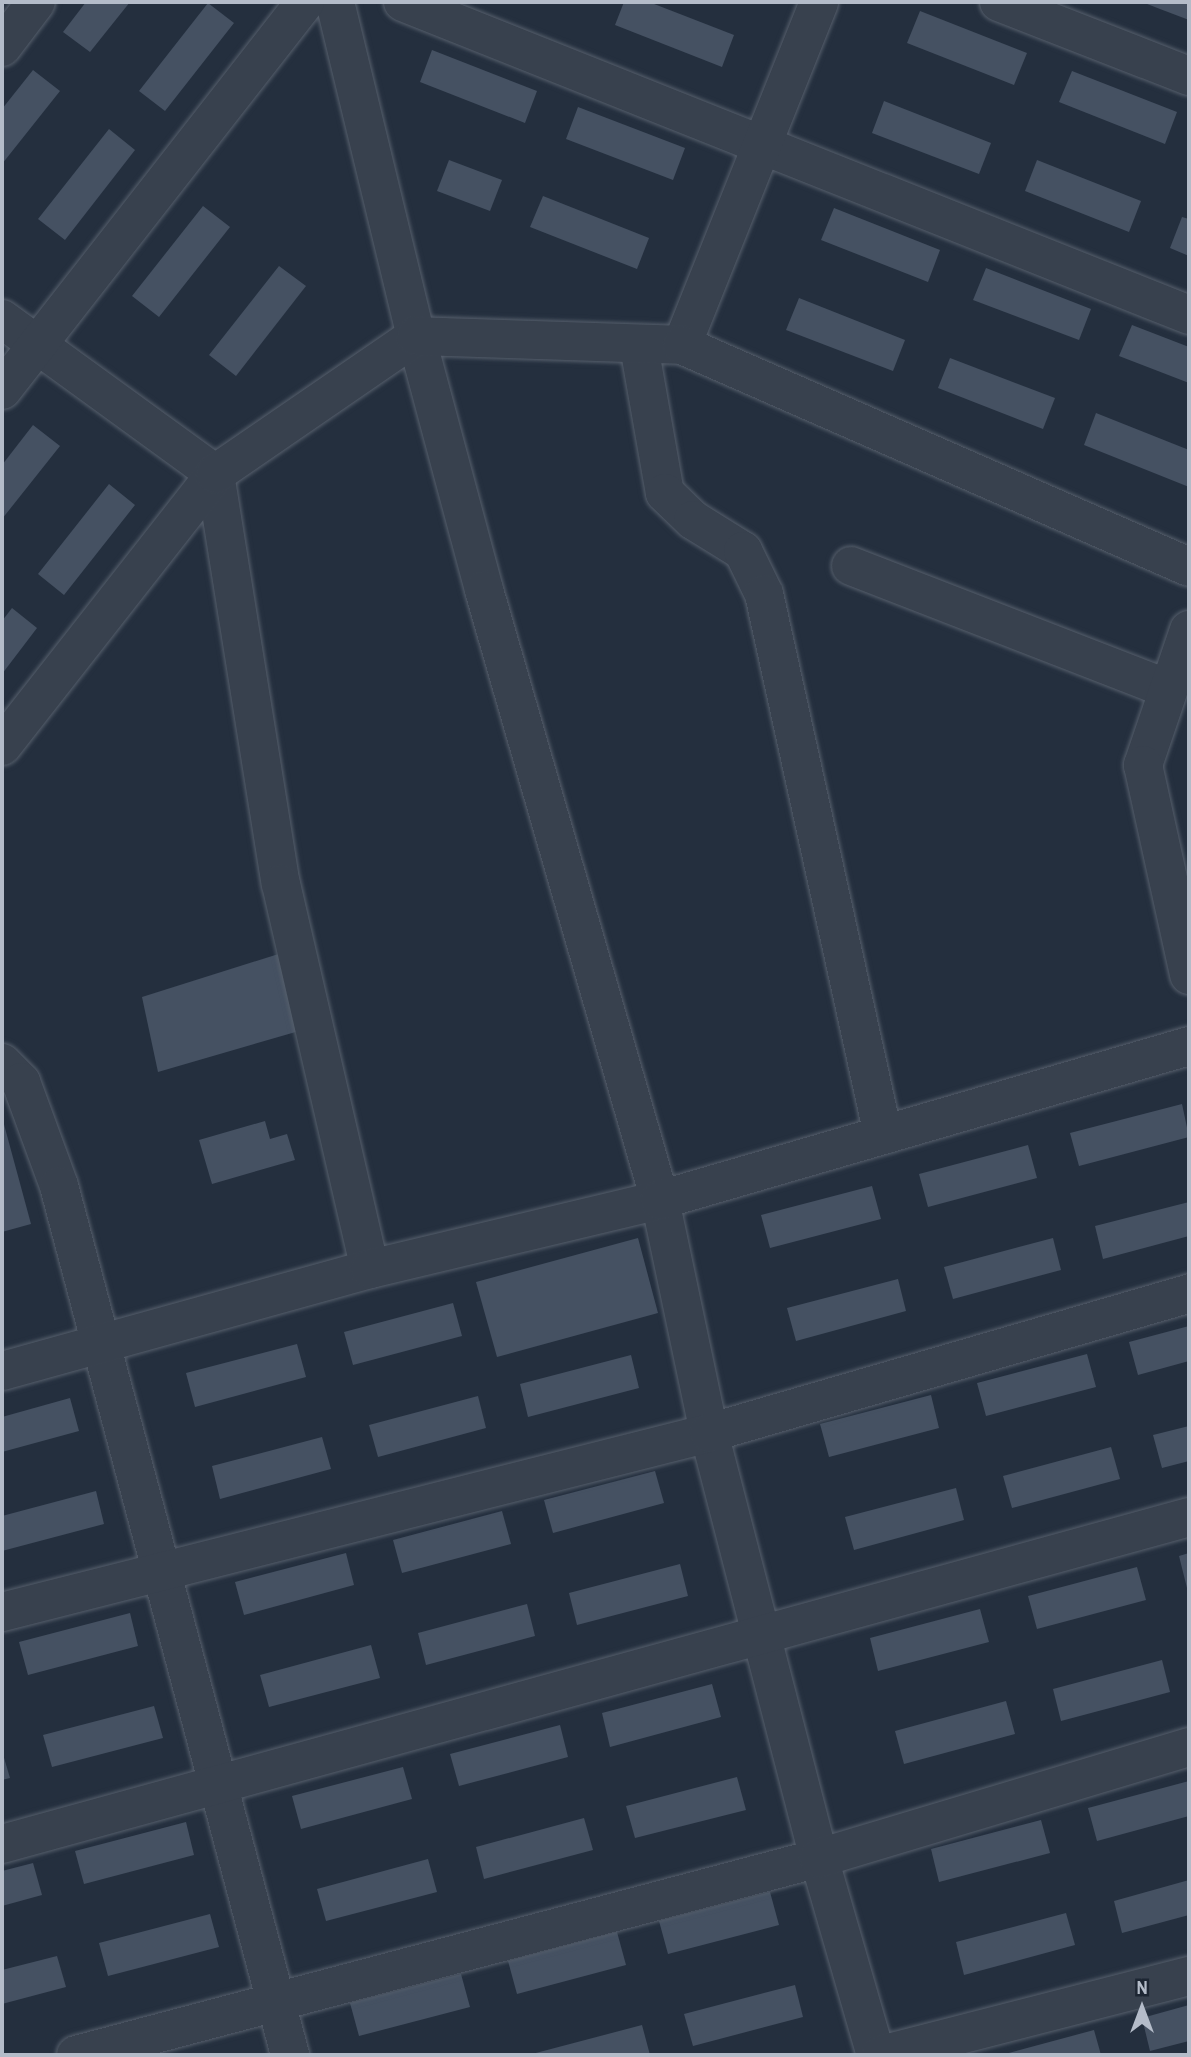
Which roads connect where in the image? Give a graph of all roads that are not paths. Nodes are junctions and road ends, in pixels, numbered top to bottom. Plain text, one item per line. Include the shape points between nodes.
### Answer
1 (36, 2) edge
2 (305, 2) edge
3 (335, 2) edge
4 (403, 2) edge
5 (820, 2) edge
6 (999, 2) edge
7 (2, 47) edge
8 (1189, 76) edge
9 (762, 145) junction
10 (1189, 315) edge
11 (2, 319) edge
12 (416, 336) junction
13 (37, 345) junction
14 (682, 345) junction
15 (639, 346) junction
16 (2, 390) edge
17 (215, 474) junction
18 (851, 566) dead end
19 (1189, 567) edge
20 (1189, 630) edge
21 (1168, 689) junction
22 (2, 746) edge
23 (1189, 975) edge
24 (1189, 1046) edge
25 (2, 1063) edge
26 (883, 1135) junction
27 (660, 1200) junction
28 (370, 1269) junction
29 (1189, 1294) edge
30 (100, 1346) junction
31 (2, 1371) edge
32 (709, 1433) junction
33 (1189, 1517) edge
34 (160, 1570) junction
35 (2, 1612) edge
36 (760, 1636) junction
37 (1189, 1747) edge
38 (218, 1786) junction
39 (2, 1844) edge
40 (819, 1858) junction
41 (1189, 1976) edge
42 (276, 2004) junction
43 (76, 2055) edge
44 (290, 2055) edge
45 (879, 2055) edge

1 - 7 street
2 - 13 street
3 - 12 street
4 - 9 street
5 - 9 street
6 - 8 street
9 - 10 street
9 - 14 street
11 - 13 street
12 - 15 street
12 - 17 street
12 - 27 street
13 - 16 street
13 - 17 street
14 - 15 street
14 - 19 street
15 - 26 street via 665,493 693,520 743,551 764,594
17 - 22 street
17 - 28 street via 281,884
18 - 21 street
20 - 21 street
21 - 23 street via 1143,765
24 - 26 street
25 - 30 street via 21,1082 43,1136
26 - 27 street
27 - 28 street
27 - 32 street
28 - 30 street
29 - 32 street
30 - 31 street
30 - 34 street
32 - 34 street
32 - 36 street
33 - 36 street
34 - 35 street
34 - 38 street
36 - 38 street
36 - 40 street
37 - 40 street
38 - 39 street
38 - 42 street
40 - 42 street
40 - 45 street
41 - 45 street
42 - 43 street
42 - 44 street

